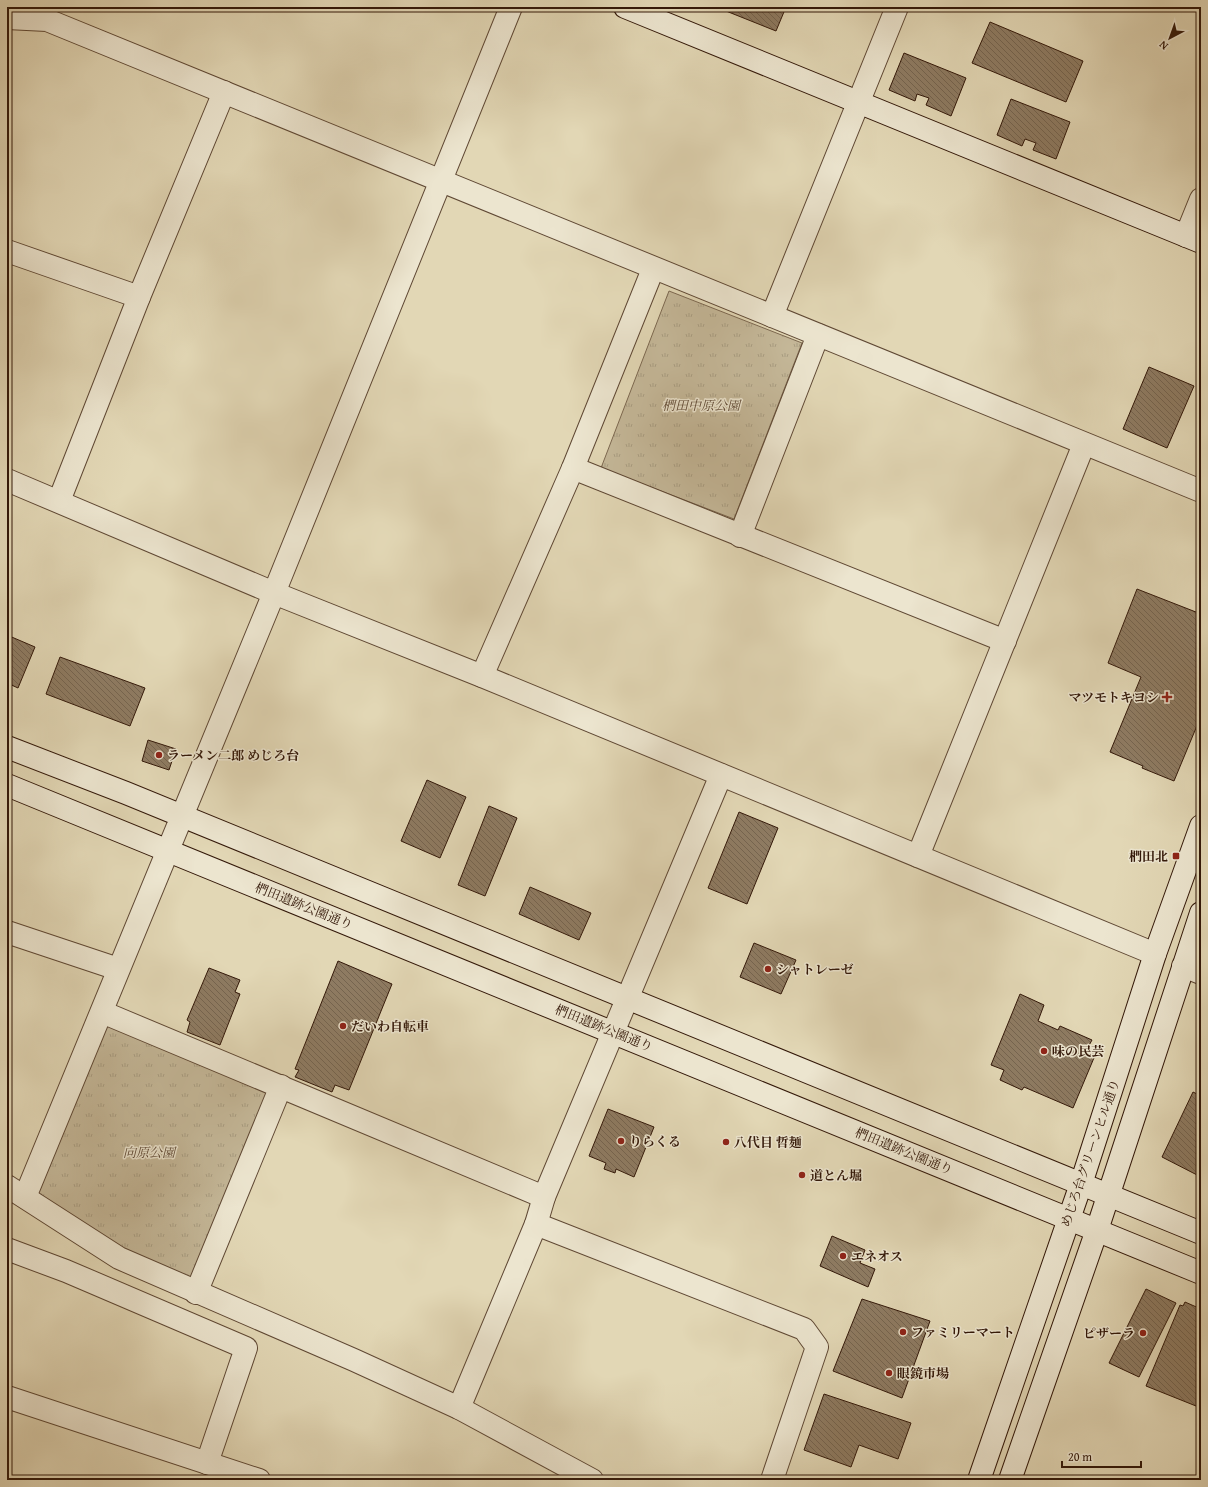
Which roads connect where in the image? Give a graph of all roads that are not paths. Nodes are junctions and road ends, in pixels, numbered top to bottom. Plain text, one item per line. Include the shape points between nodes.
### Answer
1 (511, 7) edge
2 (625, 7) edge
3 (897, 7) edge
4 (50, 14) edge
5 (7, 18) edge
6 (224, 92) junction
7 (858, 101) junction
8 (440, 182) junction
9 (1201, 199) edge
10 (1194, 239) edge
11 (7, 251) edge
12 (653, 269) junction
13 (139, 297) junction
14 (772, 316) junction
15 (818, 335) junction
16 (1084, 444) junction
17 (573, 468) junction
18 (7, 480) edge
19 (1201, 491) edge
20 (59, 501) junction
21 (740, 536) junction
22 (274, 593) junction
23 (1005, 641) junction
24 (482, 676) junction
25 (7, 746) edge
26 (721, 775) junction
27 (7, 785) edge
28 (180, 816) junction
29 (1201, 826) edge
30 (167, 850) junction
31 (918, 856) junction
32 (1201, 913) edge
33 (7, 932) edge
34 (1155, 954) junction
35 (118, 969) junction
36 (1192, 970) edge
37 (626, 999) junction
38 (102, 1012) junction
39 (613, 1032) junction
40 (281, 1086) junction
41 (1081, 1184) junction
42 (16, 1192) edge
43 (1109, 1195) junction
44 (544, 1197) junction
45 (1068, 1217) junction
46 (536, 1224) junction
47 (1097, 1230) junction
48 (1201, 1233) edge
49 (7, 1249) edge
50 (1201, 1273) edge
51 (196, 1293) junction
52 (7, 1397) edge
53 (459, 1408) junction
54 (207, 1463) junction
55 (258, 1480) edge
56 (592, 1480) edge
57 (772, 1480) edge
58 (979, 1480) edge
59 (1010, 1480) edge

1 - 8 street
2 - 7 street
3 - 7 street
4 - 5 street
4 - 6 street
6 - 8 street
6 - 13 street
7 - 10 street
7 - 14 street
8 - 12 street
8 - 22 street
9 - 10 street
11 - 13 street
12 - 14 street
12 - 17 street
13 - 20 street
14 - 15 street
15 - 16 street
15 - 21 street
16 - 19 street
16 - 23 street
17 - 21 street
17 - 24 street
18 - 20 street
20 - 22 street
21 - 23 street
22 - 24 street
22 - 28 street
23 - 31 street
24 - 26 street
25 - 28 street
26 - 31 street
26 - 37 street
27 - 30 street, 椚田遺跡公園通り
28 - 30 street
28 - 37 street
29 - 34 street, めじろ台グリーンヒル通り
30 - 35 street
30 - 39 street, 椚田遺跡公園通り
31 - 34 street
32 - 36 street
33 - 35 street
34 - 41 street, めじろ台グリーンヒル通り
35 - 38 street
36 - 43 street
37 - 39 street
37 - 41 street
38 - 40 street
38 - 42 street
39 - 44 street
39 - 45 street, 椚田遺跡公園通り
40 - 44 street
40 - 51 street
41 - 43 street
41 - 45 street, めじろ台グリーンヒル通り
42 - 51 street via 119,1258
43 - 47 street
43 - 48 street
44 - 46 street
45 - 47 street, 椚田遺跡公園通り
45 - 58 street, めじろ台グリーンヒル通り
46 - 53 street
46 - 57 street via 804,1329 817,1347
47 - 50 street, 椚田遺跡公園通り
47 - 59 street
49 - 54 street via 66,1271 246,1348
51 - 53 street
52 - 54 street
53 - 56 street
54 - 55 street

